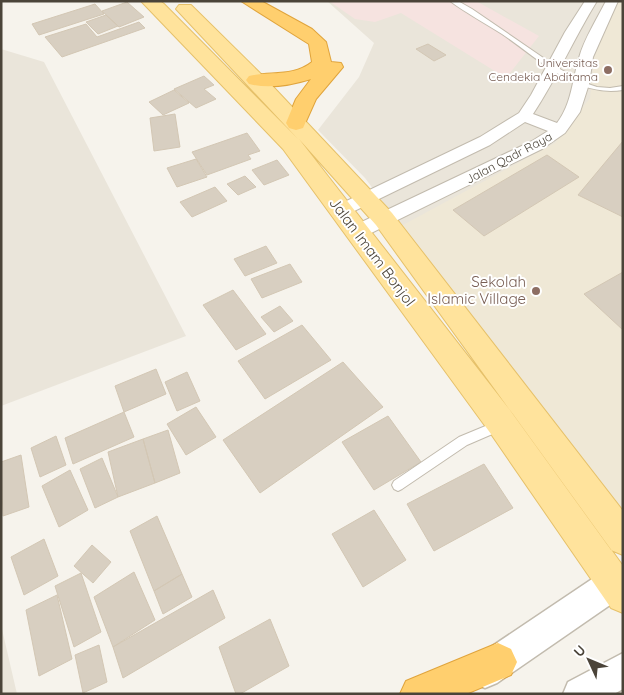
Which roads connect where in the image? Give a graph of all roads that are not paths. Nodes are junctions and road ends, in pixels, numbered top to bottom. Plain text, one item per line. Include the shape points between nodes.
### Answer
1 (148, 1) edge
2 (177, 1) edge
3 (249, 1) edge
4 (284, 1) edge
5 (453, 1) edge
6 (591, 1) edge
7 (612, 1) edge
8 (553, 68) junction
9 (319, 81) junction
10 (582, 84) junction
11 (262, 87) junction
12 (623, 88) edge
13 (524, 116) junction
14 (296, 123) junction
15 (560, 130) junction
16 (375, 210) junction
17 (348, 221) junction
18 (502, 424) junction
19 (398, 485) dead end
20 (623, 538) edge
21 (619, 589) edge
22 (498, 662) junction
23 (623, 670) edge
24 (419, 694) edge
25 (450, 694) edge
26 (580, 694) edge

1 - 17 main road, Jalan Imam Bonjol via 291,144
2 - 11 main road, Jalan Imam Bonjol
3 - 11 highway via 303,30 317,41 322,57 321,65 310,74
4 - 9 highway via 330,35 339,50 337,63
5 - 8 lane
6 - 8 street, Jalan Qadr Raya via 570,32
7 - 10 street, Jalan Qadr Raya via 586,58
8 - 10 lane
8 - 13 street, Jalan Qadr Raya
9 - 11 highway
9 - 14 highway via 306,99
10 - 12 lane
10 - 15 street, Jalan Qadr Raya via 573,112
11 - 14 main road, Jalan Imam Bonjol
13 - 15 street
13 - 16 street, Jalan Qadr Raya
14 - 16 main road, Jalan Imam Bonjol
15 - 16 street, Jalan Qadr Raya via 537,146
16 - 17 street, Jalan Qadr Raya
16 - 17 street, Jalan Qadr Raya
16 - 20 main road, Jalan Imam Bonjol
17 - 18 main road, Jalan Imam Bonjol
18 - 19 lane via 463,441
18 - 21 main road, Jalan Imam Bonjol
21 - 22 street
22 - 24 highway
22 - 25 street
23 - 26 street

